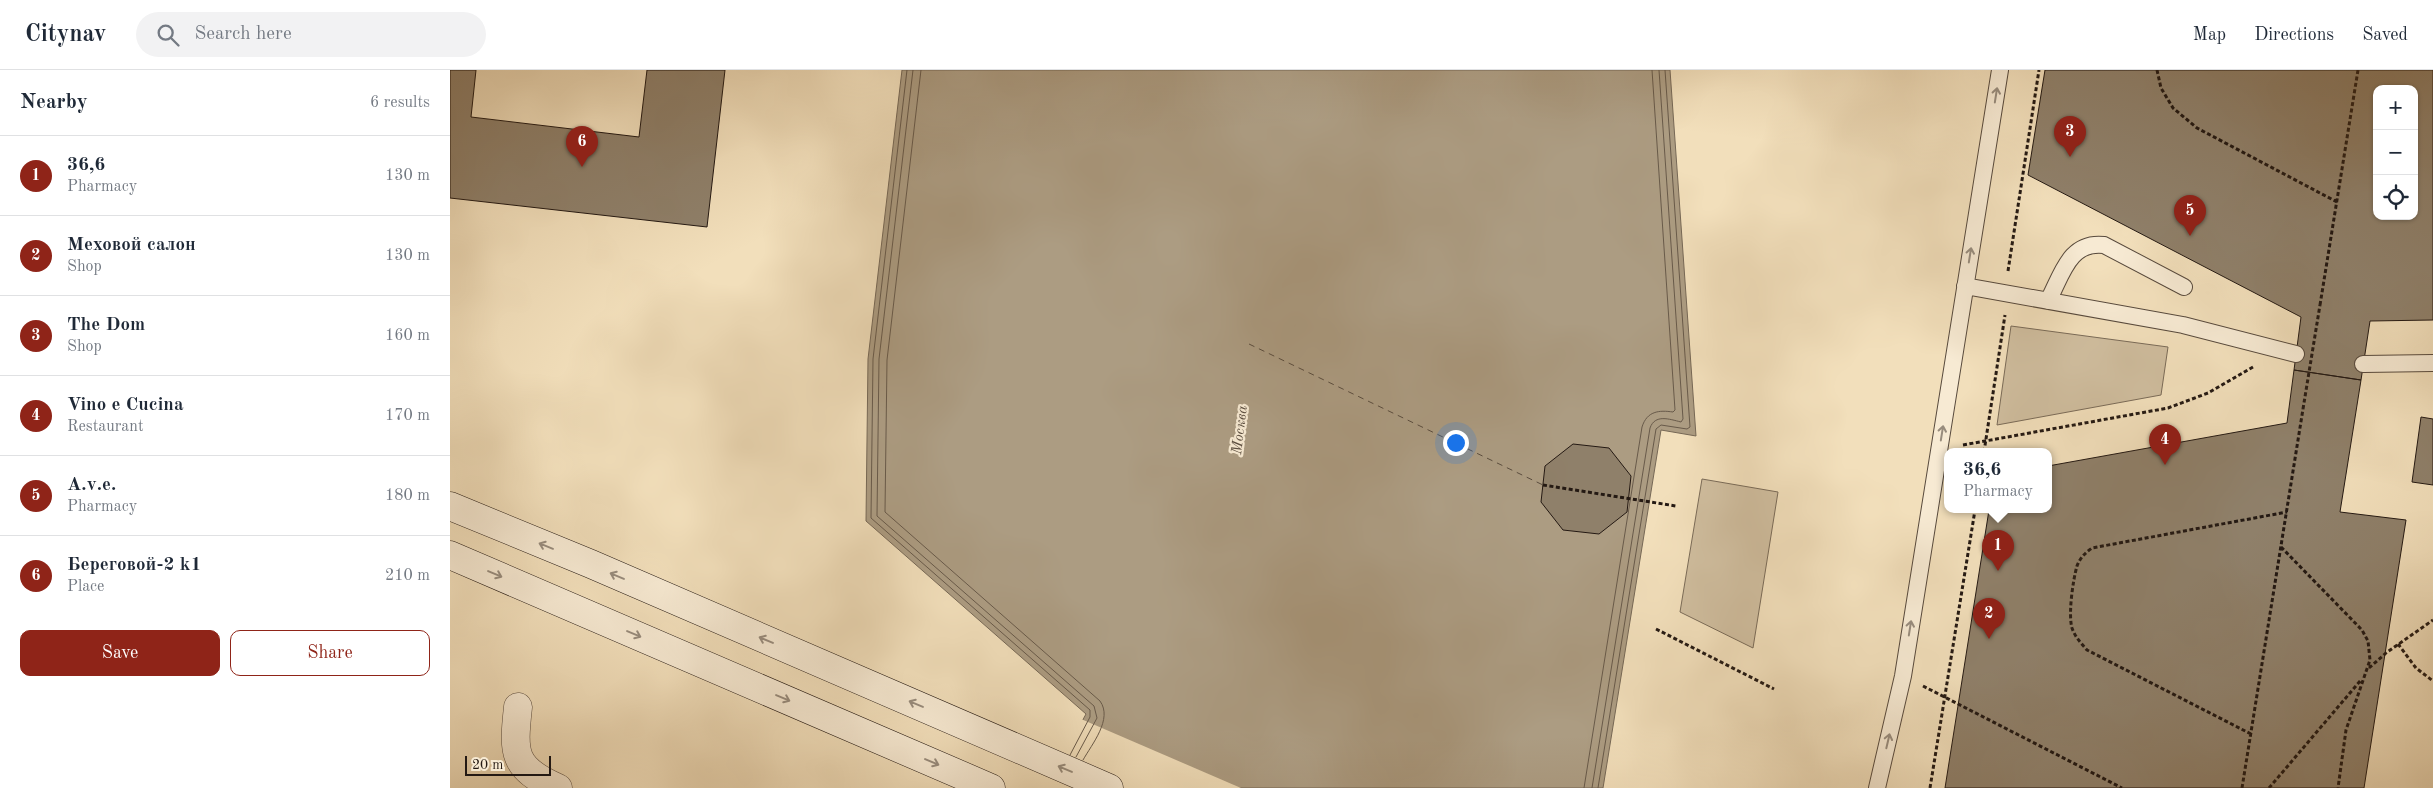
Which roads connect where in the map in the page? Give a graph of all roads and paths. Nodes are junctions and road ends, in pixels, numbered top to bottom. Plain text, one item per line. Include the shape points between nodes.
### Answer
1 (2000, 70) edge
2 (2039, 70) edge
3 (2157, 70) edge
4 (2358, 70) edge
5 (2337, 202) junction
6 (1965, 286) junction
7 (2184, 287) dead end
8 (2006, 294) junction
9 (2048, 301) junction
10 (2289, 352) joint
11 (2433, 363) edge
12 (2363, 364) dead end
13 (1986, 441) junction
14 (1944, 448) edge
15 (1945, 448) edge
16 (1985, 448) edge
17 (1939, 449) junction
18 (1543, 484) dead end
19 (450, 506) edge
20 (1676, 506) dead end
21 (2287, 512) junction
22 (1975, 513) edge
23 (2281, 547) junction
24 (450, 556) edge
25 (2433, 620) edge
26 (1656, 629) dead end
27 (2398, 644) junction
28 (2368, 669) junction
29 (1902, 676) junction
30 (2363, 678) junction
31 (2433, 681) edge
32 (1774, 689) dead end
33 (1945, 697) junction
34 (518, 707) dead end
35 (2251, 734) junction
36 (558, 788) edge
37 (991, 788) edge
38 (1110, 788) edge
39 (1877, 788) edge
40 (1930, 788) edge
41 (2122, 788) edge
42 (2242, 788) edge
43 (2269, 788) edge
44 (2338, 788) edge

6 -> 1 lane
2 - 8 path
3 - 5 path via 2161,88 2173,108 2197,128
4 - 5 path
5 - 21 path, bridge
6 - 8 lane
17 -> 6 lane
7 - 9 lane via 2104,245 2093,244 2083,246 2073,254
8 - 9 lane
8 - 13 path via 2005,322
9 - 10 lane via 2183,325
10 - 13 path via 2208,393 2168,408
11 - 12 lane
13 - 15 path
13 - 16 path
14 - 17 path
29 -> 17 lane
18 - 20 path
38 -> 19 street
21 - 23 path
21 - 35 path via 2092,548 2078,565 2070,613 2076,638 2088,650
22 - 33 path
23 - 28 path via 2362,630 2370,650
23 - 35 path
24 -> 37 street
25 - 27 path
26 - 32 path
27 - 28 path
27 - 31 path via 2416,668
28 - 30 path
29 - 33 path
39 -> 29 lane
30 - 43 path
30 - 44 path via 2346,730
33 - 40 path
33 - 41 path
34 - 36 street via 514,740 519,759 530,773
35 - 42 path

